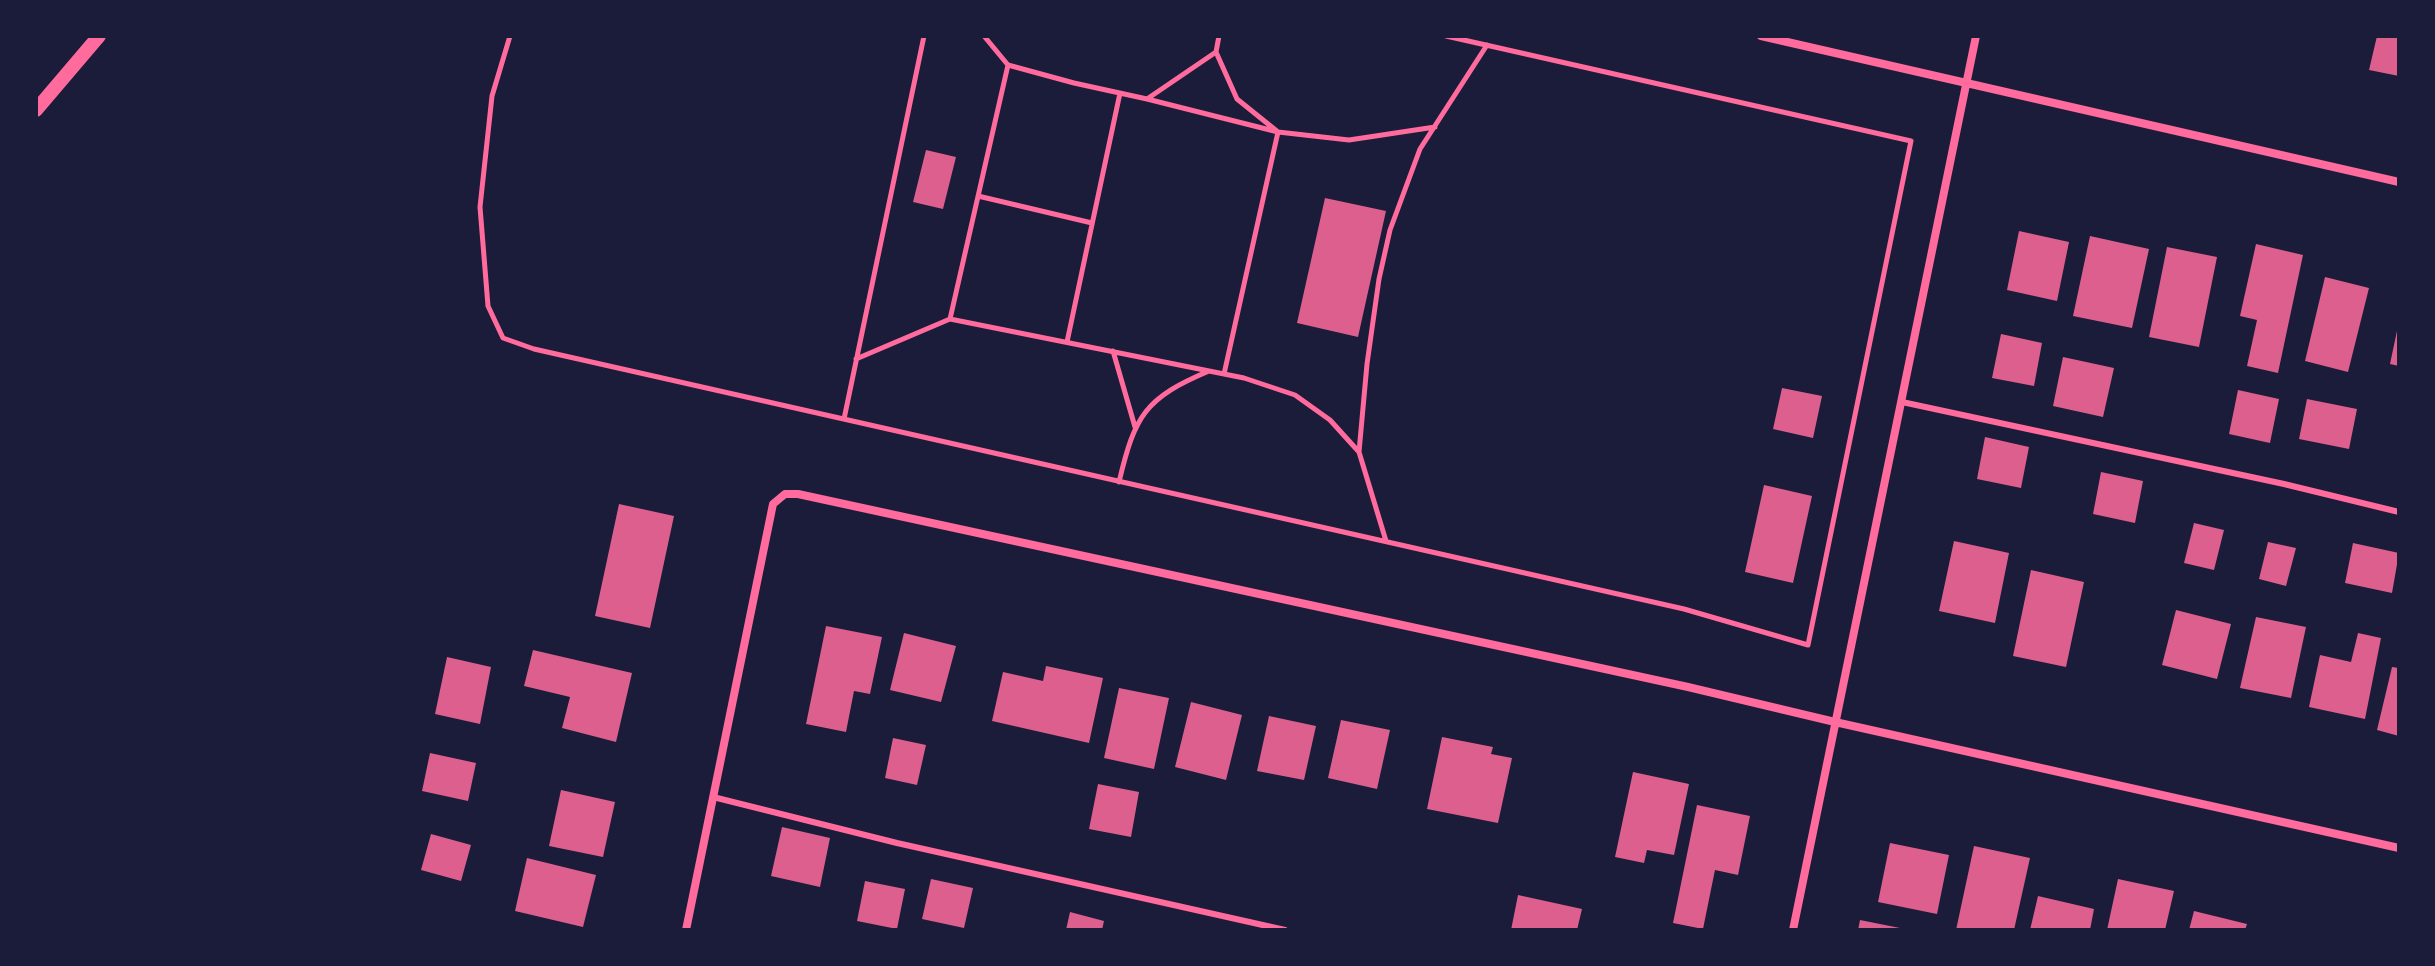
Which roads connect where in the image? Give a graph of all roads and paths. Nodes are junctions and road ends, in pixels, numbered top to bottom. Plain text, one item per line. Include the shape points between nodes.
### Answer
1 (99, 36) edge
2 (510, 36) edge
3 (924, 36) edge
4 (984, 36) edge
5 (1219, 36) edge
6 (1446, 36) edge
7 (1761, 36) edge
8 (1976, 36) edge
9 (1487, 45) junction
10 (1216, 52) junction
11 (1008, 65) junction
12 (1967, 84) junction
13 (1120, 93) junction
14 (1147, 99) junction
15 (36, 110) edge
16 (1435, 127) junction
17 (1278, 132) junction
18 (2399, 182) edge
19 (978, 196) junction
20 (1092, 223) junction
21 (950, 319) junction
22 (1067, 342) junction
23 (1113, 351) junction
24 (856, 359) junction
25 (1210, 371) junction
26 (1224, 374) junction
27 (1902, 402) junction
28 (843, 419) junction
29 (1135, 428) junction
30 (1359, 452) junction
31 (1119, 482) junction
32 (2399, 512) edge
33 (1386, 541) junction
34 (1835, 722) junction
35 (713, 797) junction
36 (2399, 848) edge
37 (686, 930) edge
38 (1285, 930) edge
39 (1793, 930) edge

1 - 15 street
2 - 28 path via 492,96 480,207 488,306 503,338
3 - 24 path
4 - 11 path
5 - 10 path
6 - 9 path
7 - 12 street
8 - 12 street
9 - 16 path
9 - 33 path via 1911,141 1808,645 1684,609
10 - 14 path
10 - 17 path via 1237,99
11 - 13 path
11 - 19 path
12 - 18 street
12 - 27 street
13 - 14 path
13 - 20 path
14 - 17 path
16 - 17 path via 1349,140
16 - 30 path via 1420,149 1390,230 1367,364
17 - 26 path
19 - 20 path
19 - 21 path
20 - 22 path
21 - 22 path
21 - 24 path
22 - 23 path
23 - 25 path
23 - 29 path
24 - 28 path
25 - 26 path
25 - 29 path via 1172,387 1150,405
26 - 30 path via 1295,395 1330,420
27 - 32 lane
27 - 34 street
28 - 31 path
29 - 31 path
30 - 33 path
31 - 33 path
34 - 35 street via 865,507 785,494 773,504
34 - 36 street
34 - 39 street
35 - 37 street
35 - 38 lane

